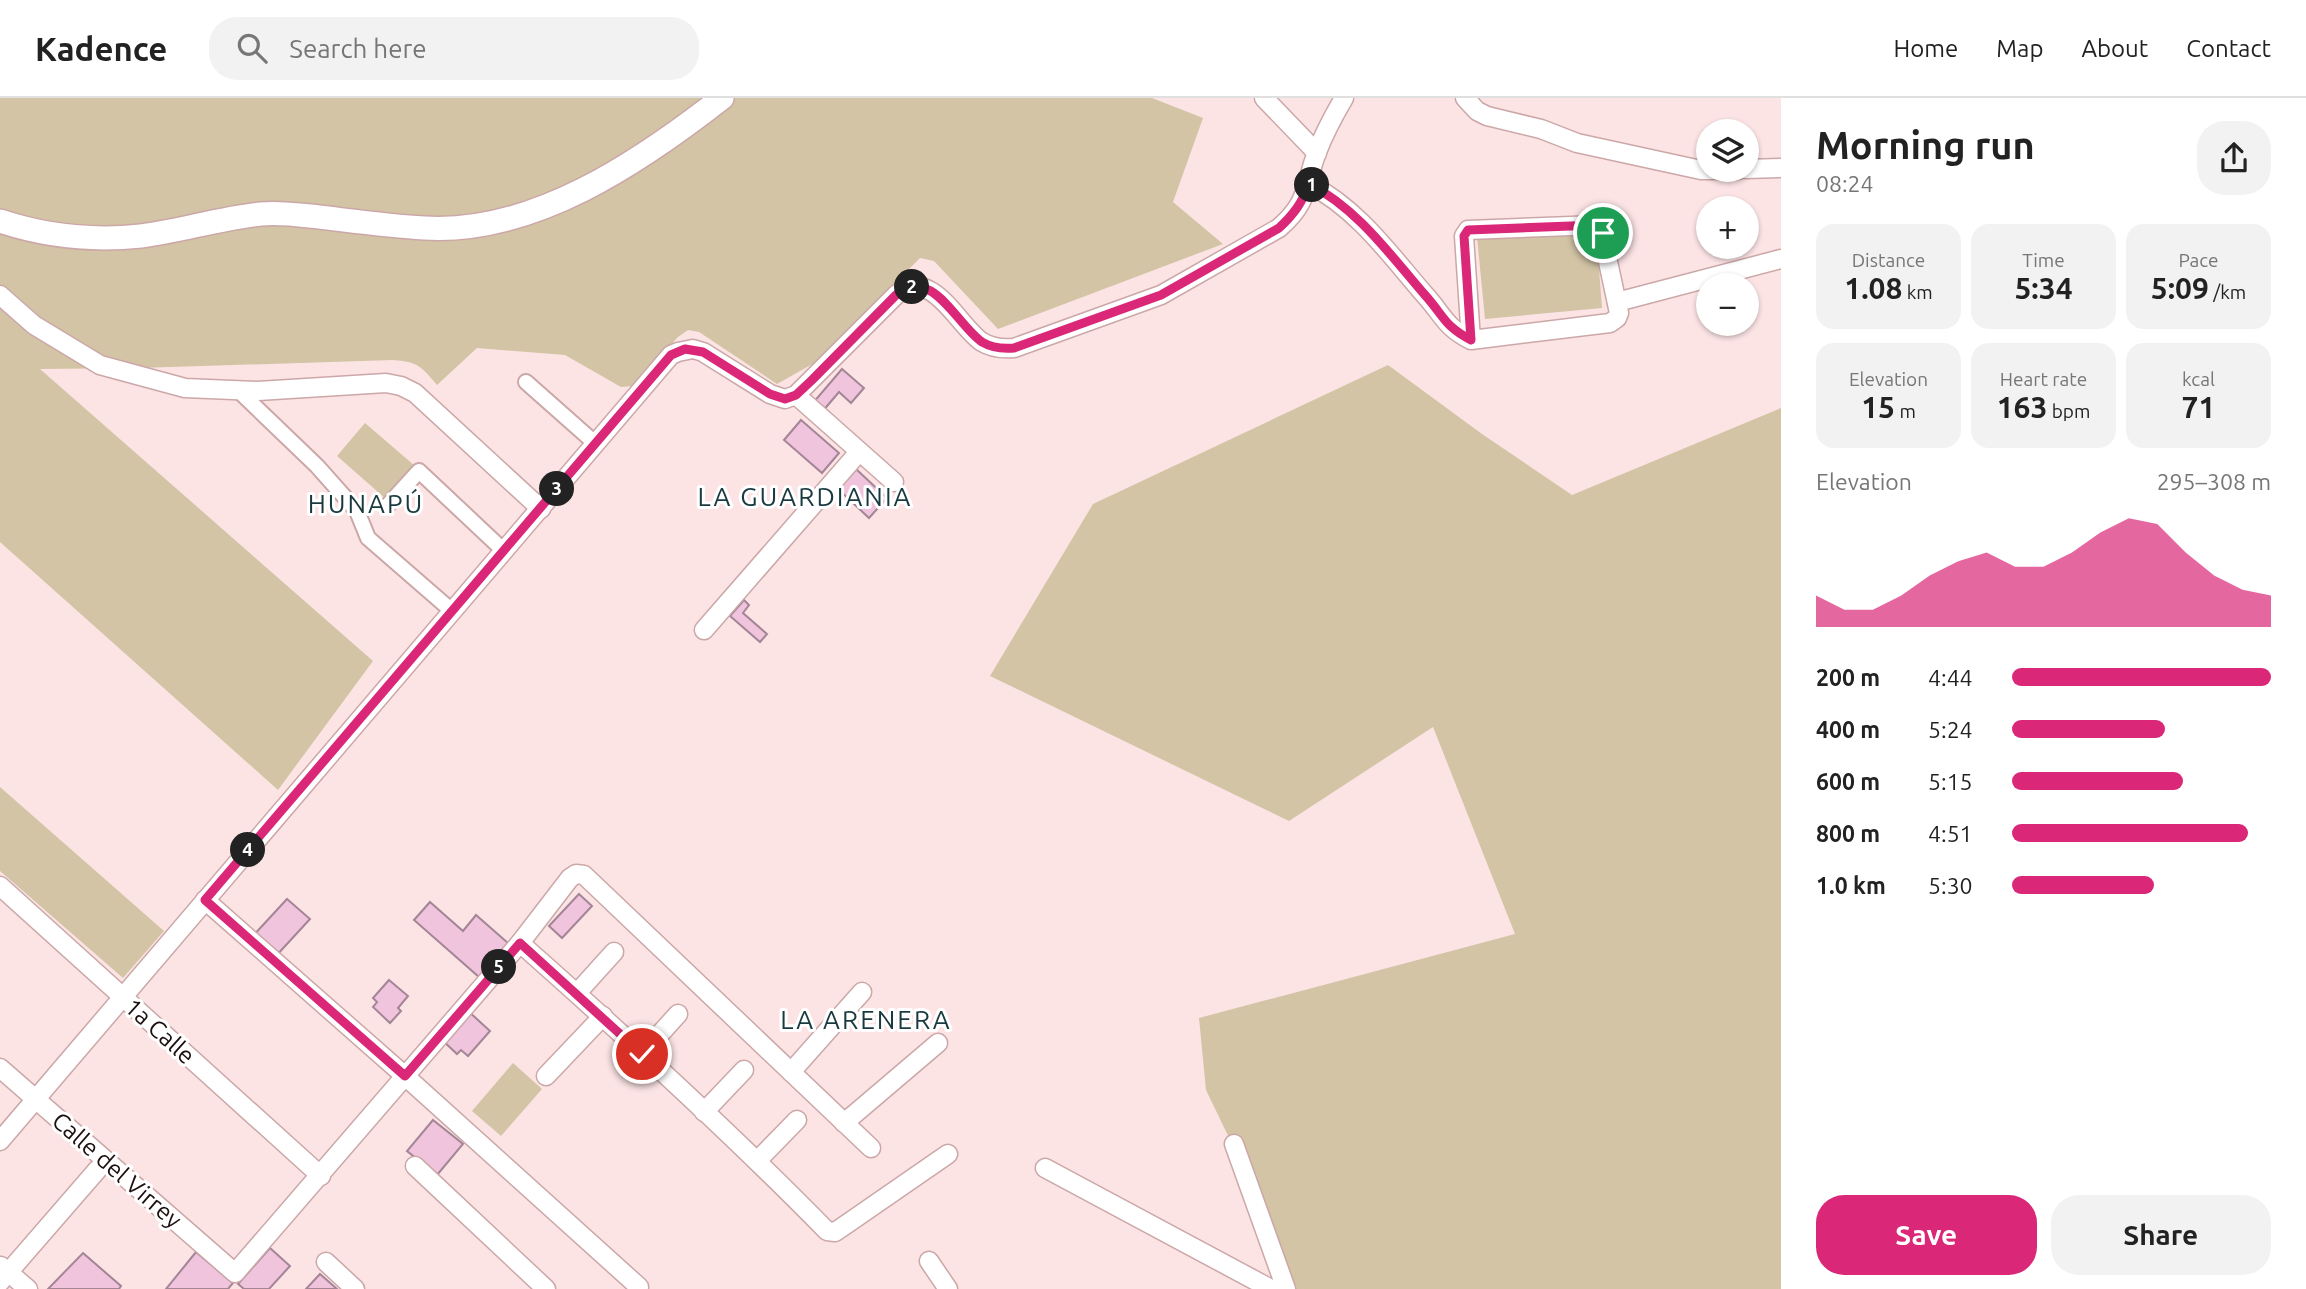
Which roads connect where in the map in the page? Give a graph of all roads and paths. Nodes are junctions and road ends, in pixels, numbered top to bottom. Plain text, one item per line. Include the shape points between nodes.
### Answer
1 (722, 98) edge
2 (1264, 98) edge
3 (1344, 98) edge
4 (1465, 98) edge
5 (1317, 153) junction
6 (1781, 168) edge
7 (1696, 169) edge
8 (1759, 169) edge
9 (1309, 184) junction
10 (0, 221) edge
11 (1781, 259) edge
12 (0, 295) edge
13 (1617, 302) junction
14 (1471, 340) junction
15 (526, 382) dead end
16 (239, 391) junction
17 (796, 395) junction
18 (596, 444) junction
19 (859, 452) junction
20 (894, 482) dead end
21 (388, 505) dead end
22 (541, 509) junction
23 (504, 551) junction
24 (452, 611) junction
25 (704, 630) dead end
26 (0, 886) edge
27 (205, 900) junction
28 (520, 943) junction
29 (614, 951) dead end
30 (862, 992) dead end
31 (576, 993) junction
32 (122, 997) junction
33 (678, 1014) dead end
34 (603, 1016) junction
35 (938, 1043) dead end
36 (642, 1054) junction
37 (0, 1068) edge
38 (744, 1070) dead end
39 (791, 1072) junction
40 (405, 1076) junction
41 (546, 1076) dead end
42 (36, 1099) junction
43 (704, 1112) junction
44 (797, 1120) dead end
45 (844, 1123) junction
46 (0, 1141) edge
47 (1234, 1144) dead end
48 (871, 1148) dead end
49 (948, 1154) dead end
50 (757, 1161) junction
51 (415, 1167) dead end
52 (1045, 1168) dead end
53 (98, 1169) dead end
54 (321, 1176) junction
55 (929, 1261) dead end
56 (326, 1262) dead end
57 (3, 1273) edge
58 (639, 1287) edge
59 (28, 1289) edge
60 (355, 1289) edge
61 (546, 1289) edge
62 (948, 1289) edge
63 (1270, 1289) edge
64 (1286, 1289) edge

1 - 10 street via 666,142 560,201 505,221 426,229 264,213 139,236 100,238 37,231
2 - 5 street
3 - 5 street
4 - 7 street via 1487,116 1577,143
5 - 9 street
6 - 8 street
9 - 14 street via 1329,194 1366,228 1452,330
9 - 17 street via 1302,203 1279,228 1161,295 1014,348 982,342 935,293 922,287 908,288
11 - 13 street
12 - 16 street via 34,325 100,365 185,388
13 - 14 street via 1619,313 1610,323
13 - 14 street via 1603,233 1597,225 1468,230 1464,236
15 - 18 street
16 - 22 street via 401,386 415,393
16 - 24 street via 356,510 368,538
17 - 18 street via 777,397 703,352 685,349 666,360
17 - 19 street
18 - 22 street
19 - 20 street
19 - 25 street
21 - 23 street via 419,471
22 - 23 street
23 - 24 street
24 - 27 street
26 - 32 street, 1a Calle
27 - 32 street
27 - 40 street
28 - 31 street
28 - 39 street via 570,878 584,875
28 - 40 street
29 - 31 street
30 - 39 street
31 - 34 street
32 - 42 street
32 - 54 street, 1a Calle
33 - 36 street
34 - 36 street
34 - 41 street
35 - 45 street
36 - 43 street
37 - 42 street, Calle del Virrey
38 - 43 street
39 - 45 street
40 - 54 street
40 - 58 street
42 - 46 street
42 - 54 street, Calle del Virrey via 235,1273
43 - 50 street
44 - 50 street
45 - 48 street
47 - 64 street
49 - 50 street via 835,1232 827,1231
51 - 61 street
52 - 63 street
53 - 57 street
55 - 62 street
56 - 60 street
57 - 59 street

